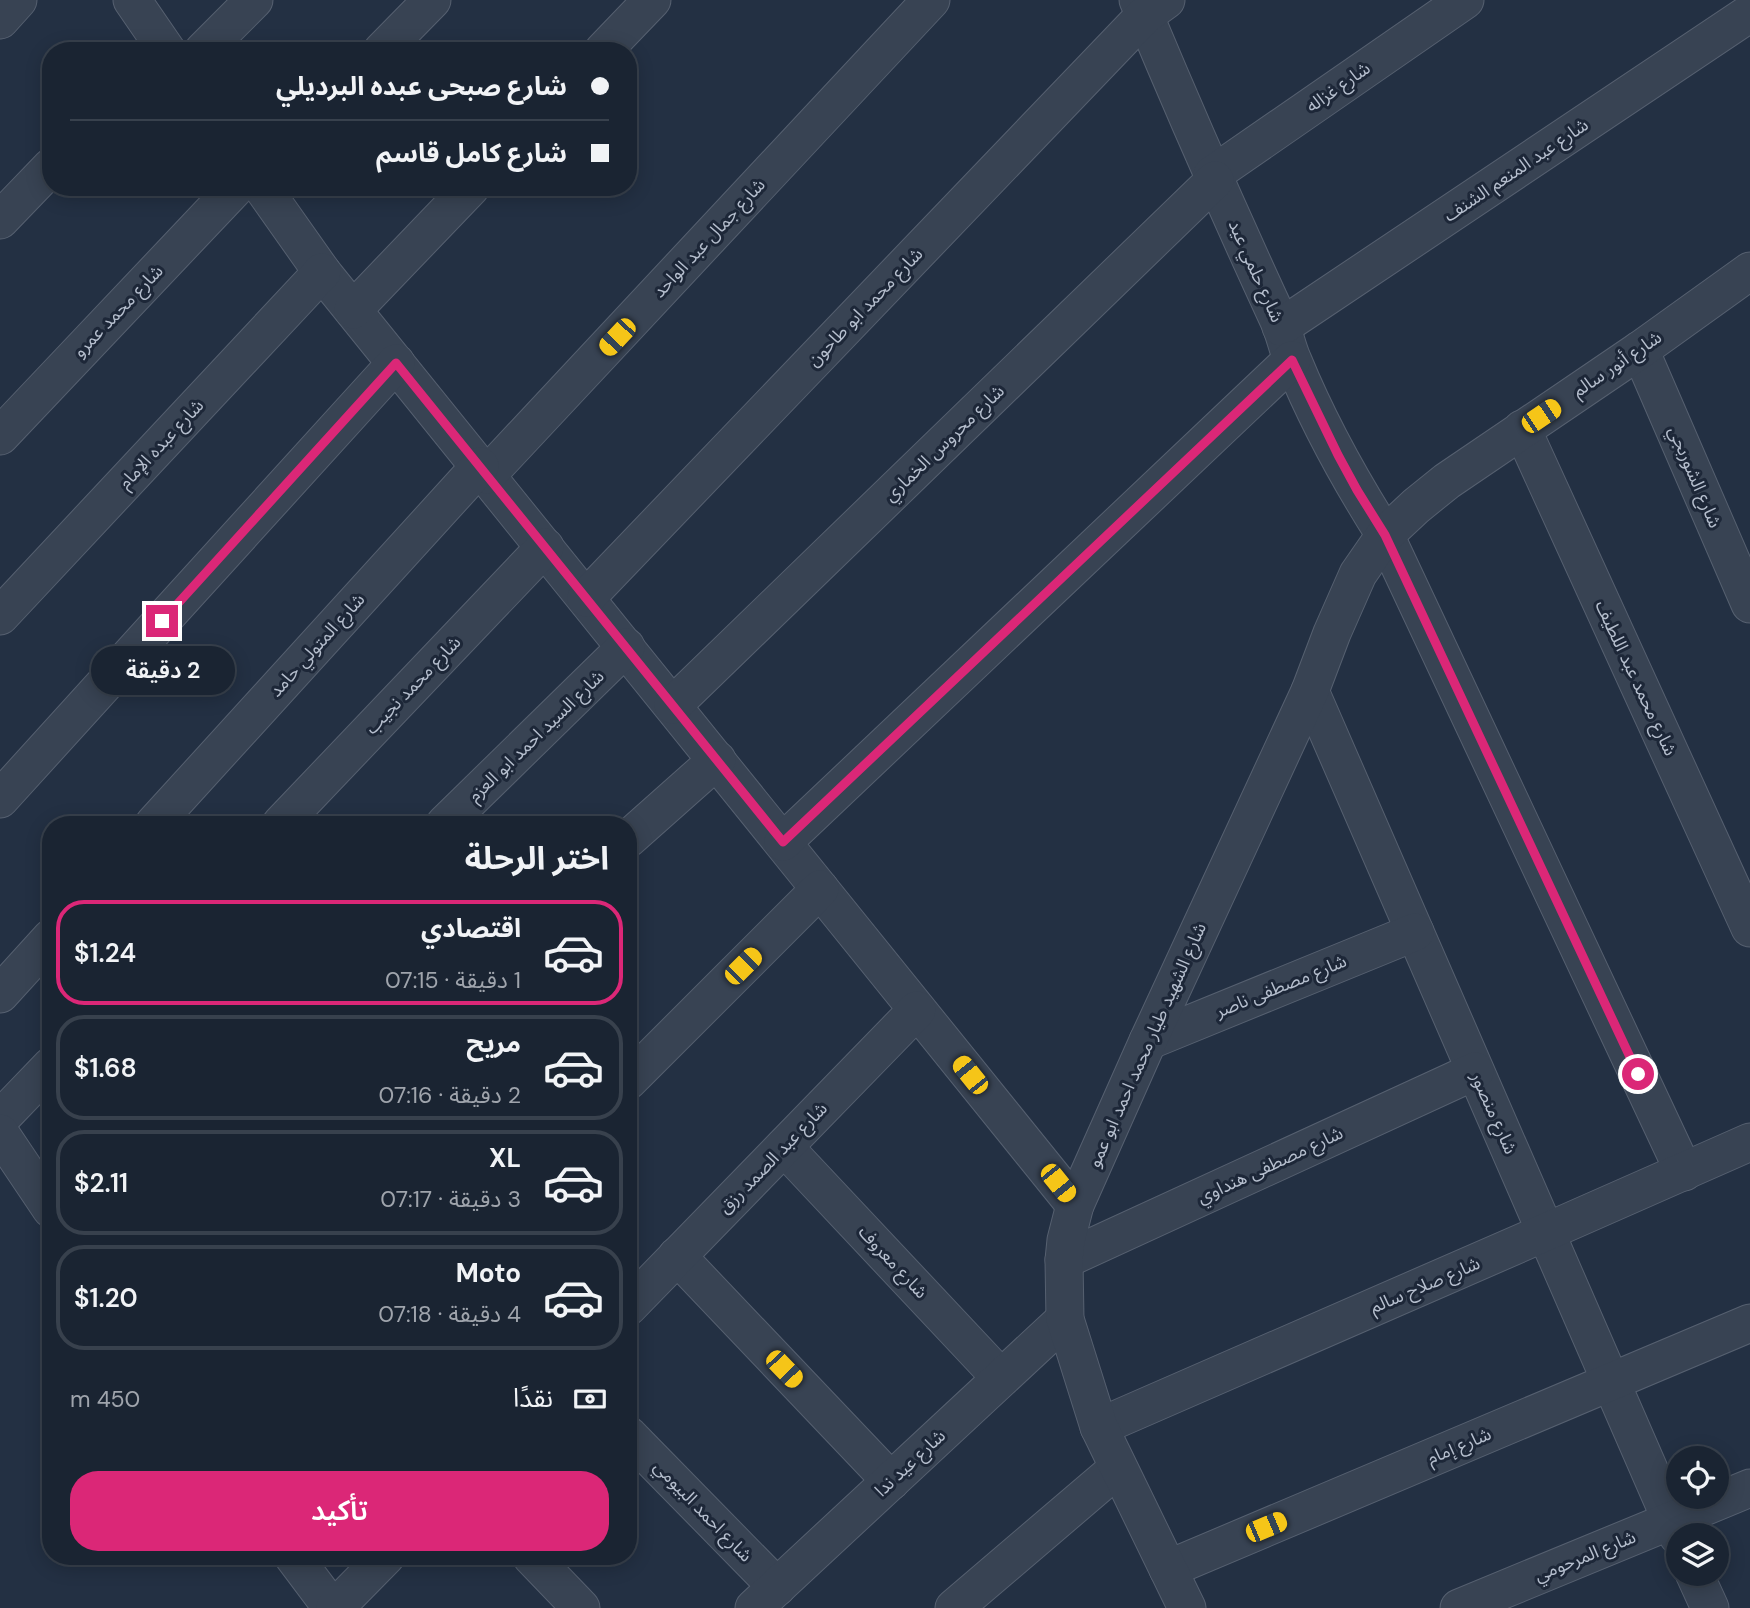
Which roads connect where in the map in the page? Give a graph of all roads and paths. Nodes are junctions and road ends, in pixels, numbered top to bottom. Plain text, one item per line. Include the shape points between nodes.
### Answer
1 (19, 0) edge
2 (132, 0) edge
3 (254, 0) edge
4 (432, 0) edge
5 (652, 0) edge
6 (931, 0) edge
7 (1465, 0) edge
8 (1149, 5) edge
9 (1750, 13) edge
10 (0, 20) edge
11 (160, 42) edge
12 (213, 42) edge
13 (391, 42) edge
14 (612, 42) edge
15 (42, 176) edge
16 (1213, 177) junction
17 (227, 196) edge
18 (268, 196) edge
19 (462, 196) edge
20 (0, 220) edge
21 (1750, 271) edge
22 (322, 272) junction
23 (353, 310) junction
24 (1287, 344) junction
25 (1640, 350) junction
26 (396, 363) junction
27 (1522, 429) junction
28 (0, 436) edge
29 (484, 471) junction
30 (1385, 535) junction
31 (545, 547) junction
32 (586, 598) junction
33 (1750, 604) edge
34 (0, 616) edge
35 (626, 648) junction
36 (1310, 691) junction
37 (673, 705) junction
38 (717, 760) junction
39 (0, 799) edge
40 (161, 816) edge
41 (289, 816) edge
42 (453, 816) edge
43 (637, 831) edge
44 (783, 842) junction
45 (820, 889) junction
46 (1750, 928) edge
47 (1415, 932) junction
48 (42, 948) edge
49 (0, 994) edge
50 (917, 1010) junction
51 (1148, 1041) junction
52 (1475, 1070) junction
53 (637, 1072) edge
54 (42, 1075) edge
55 (0, 1119) edge
56 (0, 1133) edge
57 (1750, 1142) edge
58 (784, 1147) junction
59 (1684, 1172) junction
60 (42, 1196) edge
61 (1075, 1205) junction
62 (1546, 1233) junction
63 (677, 1256) junction
64 (1064, 1260) junction
65 (637, 1298) edge
66 (1065, 1319) junction
67 (1750, 1323) edge
68 (1002, 1378) junction
69 (1611, 1381) junction
70 (1099, 1427) junction
71 (637, 1446) edge
72 (1118, 1468) junction
73 (891, 1481) junction
74 (1750, 1488) edge
75 (1673, 1523) edge
76 (1684, 1523) edge
77 (1666, 1531) edge
78 (304, 1565) edge
79 (379, 1565) edge
80 (540, 1565) edge
81 (1168, 1569) junction
82 (1701, 1586) edge
83 (766, 1597) edge
84 (348, 1603) edge
85 (581, 1608) edge
86 (954, 1608) edge
87 (1187, 1608) edge
88 (1459, 1608) edge
89 (1710, 1608) edge

1 - 10 street
2 - 11 street
3 - 12 street
4 - 13 street
5 - 14 street
6 - 29 street, شارع جمال عبد الواحد
7 - 16 street, شارع غزاله
8 - 16 street, شارع حلمي عيد
8 - 32 street, شارع محمد ابو طاحون
9 - 24 street, شارع عبد المنعم الشنف
15 - 20 street
16 - 24 street, شارع حلمي عيد
16 - 37 street, شارع محروس الخماري
17 - 28 street, شارع محمد عمرو
18 - 22 street
19 - 23 street
21 - 25 street, شارع أنور سالم
22 - 23 street
22 - 34 street, شارع عبده الإمام
23 - 26 street
24 - 30 street, شارع حلمي عيد via 1329,437
24 - 44 street, شارع عبد المنعم الشنف
25 - 27 street, شارع أنور سالم
25 - 33 street, شارع الشوربجي
26 - 29 street
26 - 39 street
27 - 30 street, شارع أنور سالم via 1447,481
27 - 46 street, شارع محمد عبد اللطيف
29 - 31 street
29 - 40 street, شارع المتولي حامد
30 - 36 street, شارع الشهيد طيار محمد احمد ابو عمو via 1358,574
30 - 59 street, شارع حلمي عيد
31 - 32 street
31 - 41 street, شارع محمد نجيب
32 - 35 street
35 - 37 street
35 - 42 street, شارع السيد احمد ابو العزم
36 - 47 street, شارع منصور
36 - 51 street, شارع الشهيد طيار محمد احمد ابو عمو
37 - 38 street
38 - 43 street
38 - 44 street
44 - 45 street
45 - 50 street
45 - 53 street
47 - 51 street, شارع مصطفى ناصر
47 - 52 street, شارع منصور
48 - 49 street
50 - 58 street, شارع عبد الصمد رزق
50 - 61 street
51 - 61 street, شارع الشهيد طيار محمد احمد ابو عمو
52 - 62 street, شارع منصور
52 - 64 street, شارع مصطفى هنداوي
54 - 55 street
56 - 60 street
57 - 59 street, شارع صلاح سالم
58 - 63 street, شارع عبد الصمد رزق
58 - 68 street, شارع معروف
59 - 62 street, شارع صلاح سالم
61 - 64 street, شارع الشهيد طيار محمد احمد ابو عمو
62 - 69 street, شارع منصور
62 - 70 street, شارع صلاح سالم
63 - 65 street, شارع عبد الصمد رزق
63 - 73 street
64 - 66 street, شارع الشهيد طيار محمد احمد ابو عمو
66 - 68 street, شارع عيد ندا
66 - 70 street, شارع الشهيد طيار محمد احمد ابو عمو
67 - 69 street, شارع إمام
68 - 73 street, شارع عيد ندا
69 - 75 street, شارع منصور
69 - 81 street, شارع إمام
70 - 72 street, شارع الشهيد طيار محمد احمد ابو عمو
71 - 83 street, شارع احمد البيومي
72 - 81 street, شارع الشهيد طيار محمد احمد ابو عمو
72 - 86 street
73 - 83 street, شارع عيد ندا
74 - 76 street, شارع المرحومي
77 - 88 street, شارع المرحومي
78 - 84 street
79 - 84 street
80 - 85 street
81 - 87 street, شارع الشهيد طيار محمد احمد ابو عمو
82 - 89 street

